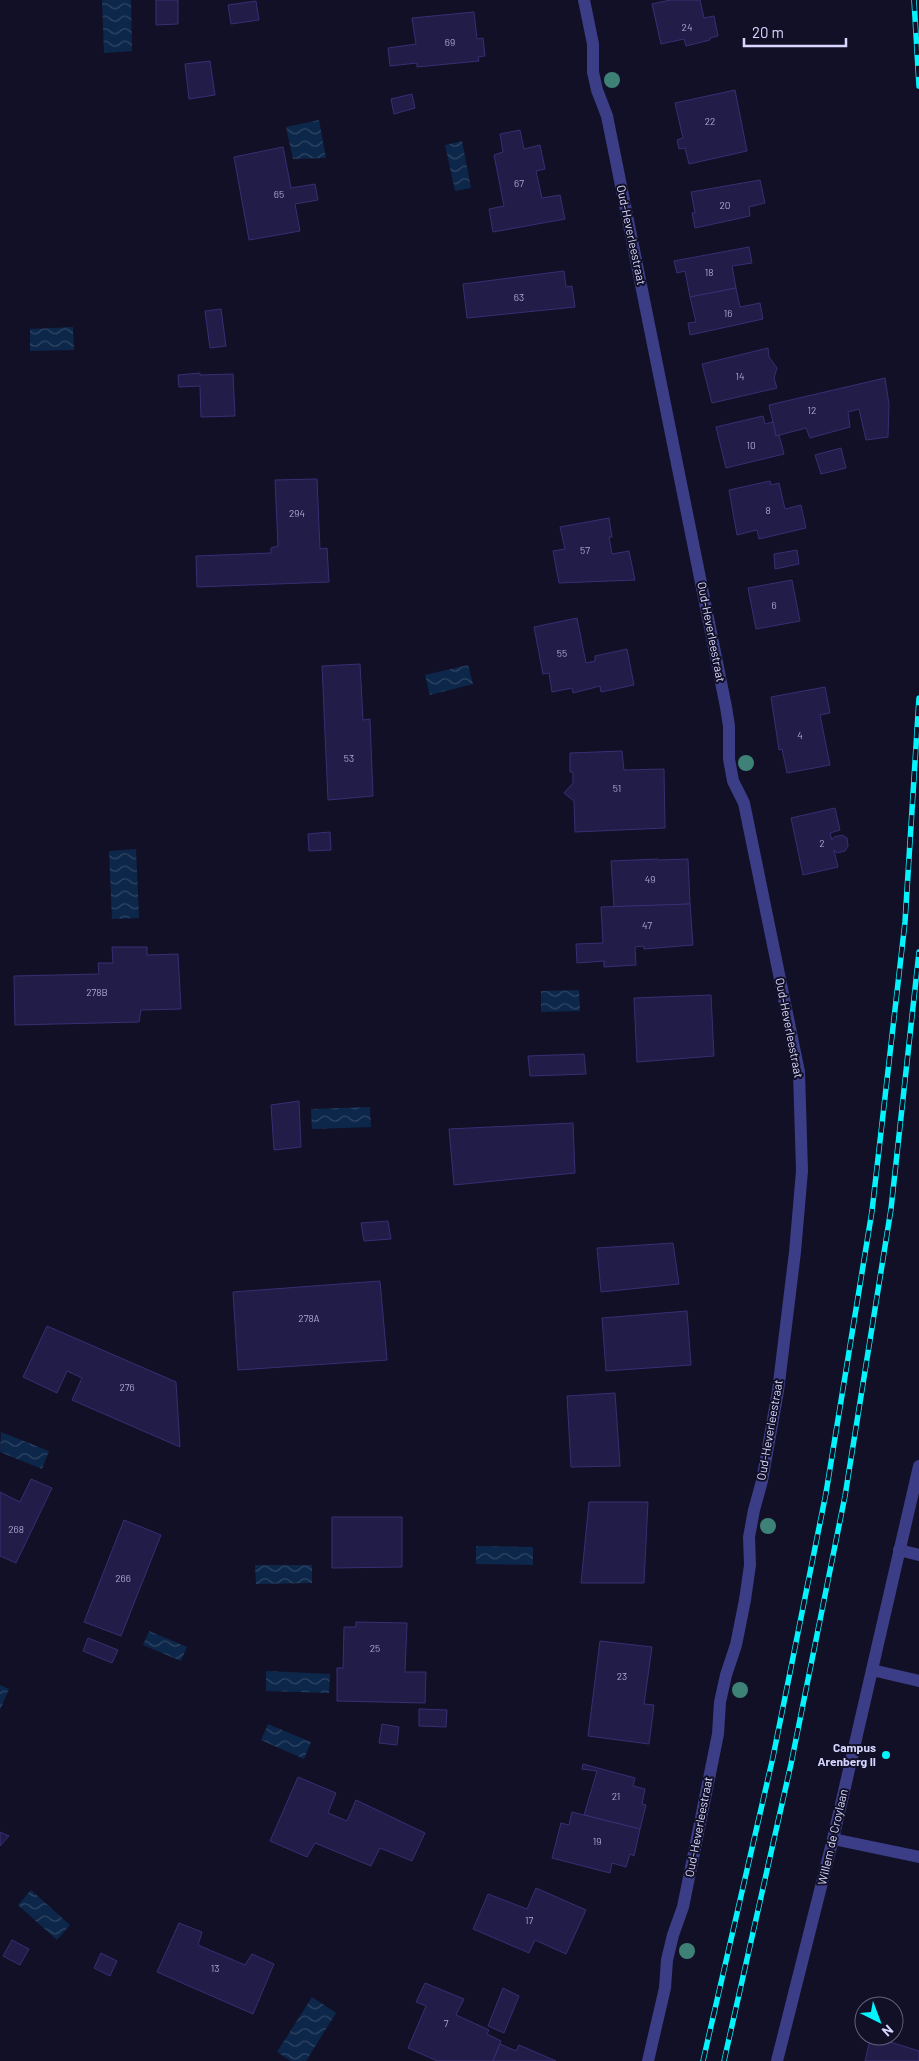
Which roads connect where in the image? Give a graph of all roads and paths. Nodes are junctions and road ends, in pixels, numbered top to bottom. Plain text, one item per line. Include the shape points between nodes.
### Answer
1 (584, 0) edge
2 (919, 1466) edge
3 (899, 1550) junction
4 (919, 1555) edge
5 (872, 1670) junction
6 (919, 1681) edge
7 (834, 1839) junction
8 (919, 1857) edge
9 (648, 2061) edge
10 (777, 2061) edge

1 - 9 street, Oud-Heverleestraat via 593,44 593,72 607,116 727,713 733,781 744,804 799,1072 802,1171 778,1391 749,1537 750,1565 743,1613 720,1702 718,1734
2 - 3 street, Willem de Croylaan
3 - 4 street
3 - 5 street, Willem de Croylaan
5 - 6 street
5 - 7 street, Willem de Croylaan
7 - 8 street
7 - 10 street, Willem de Croylaan

